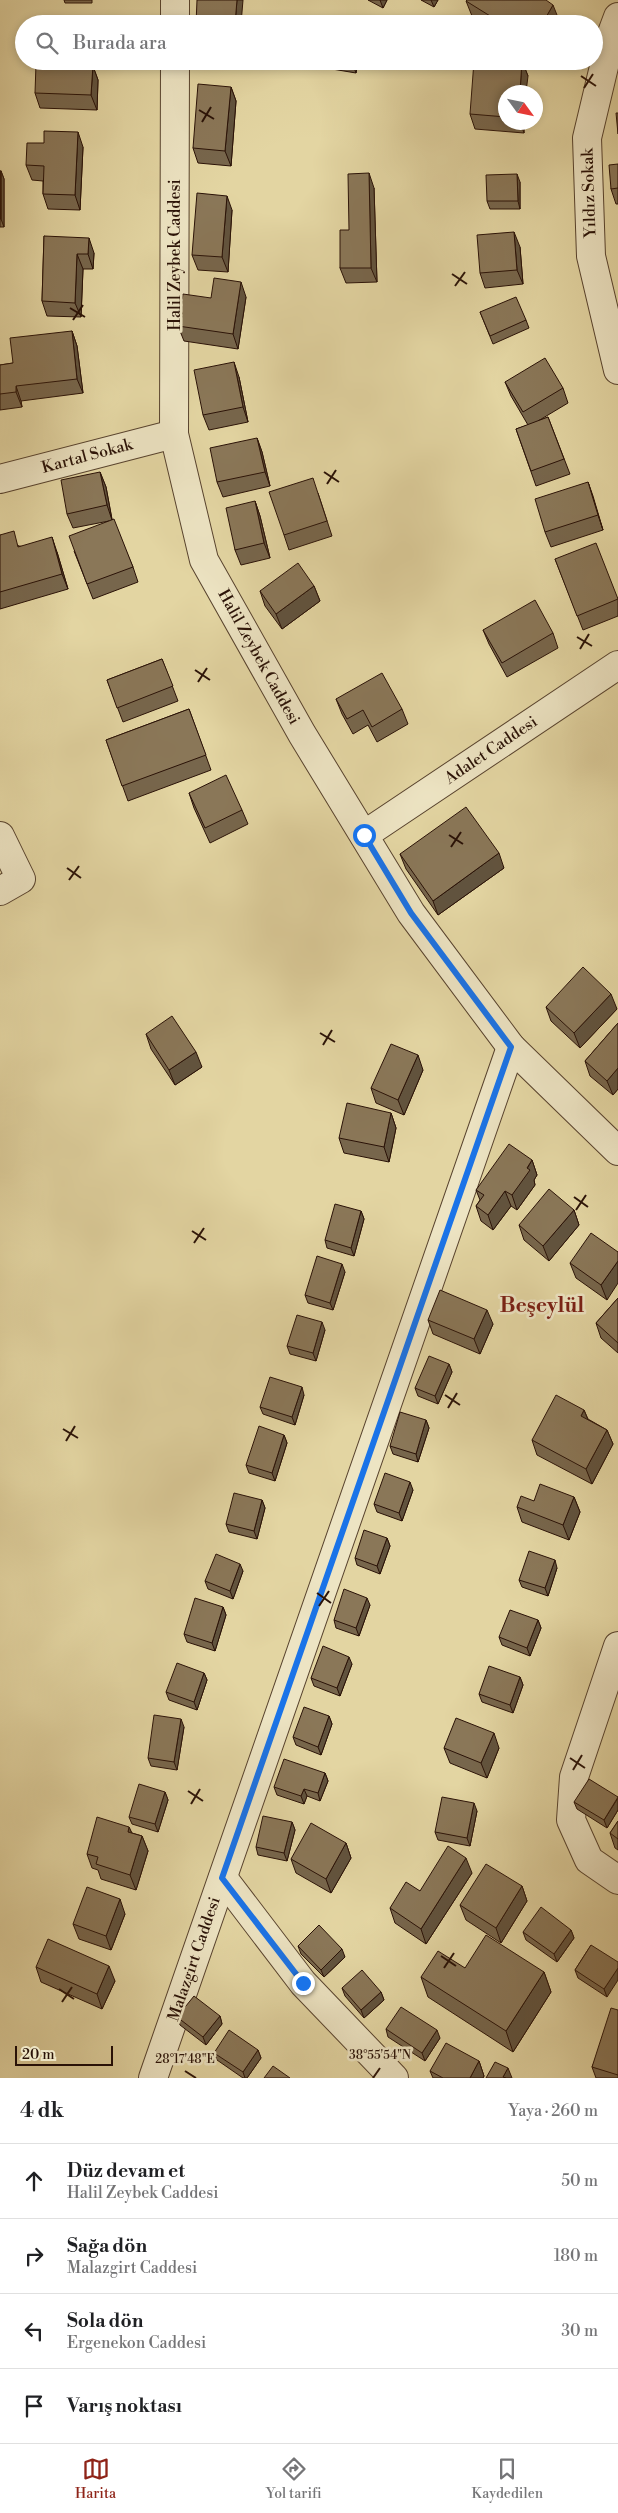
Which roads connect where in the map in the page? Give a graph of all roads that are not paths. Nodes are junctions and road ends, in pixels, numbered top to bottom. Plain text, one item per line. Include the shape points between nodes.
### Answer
1 (175, 0) edge
2 (175, 15) edge
3 (618, 17) edge
4 (611, 68) edge
5 (175, 70) edge
6 (618, 370) edge
7 (174, 434) junction
8 (0, 479) edge
9 (618, 665) edge
10 (364, 835) junction
11 (0, 836) edge
12 (10, 885) edge
13 (511, 1047) junction
14 (618, 1151) edge
15 (618, 1646) edge
16 (222, 1878) junction
17 (618, 1880) edge
18 (153, 2078) edge
19 (394, 2078) edge

1 - 2 street
3 - 4 street, Yıldız Sokak
4 - 6 street, Yıldız Sokak via 587,138 590,256
5 - 7 street, Halil Zeybek Caddesi
7 - 8 street, Kartal Sokak
7 - 10 street, Halil Zeybek Caddesi via 204,560 302,734
9 - 10 street, Adalet Caddesi
10 - 13 street, Halil Zeybek Caddesi via 411,913
11 - 12 street
13 - 14 street, Halil Zeybek Caddesi
13 - 16 street, Malazgirt Caddesi
15 - 17 street via 574,1777 571,1820 589,1860
16 - 18 street, Malazgirt Caddesi
16 - 19 street via 303,1983

